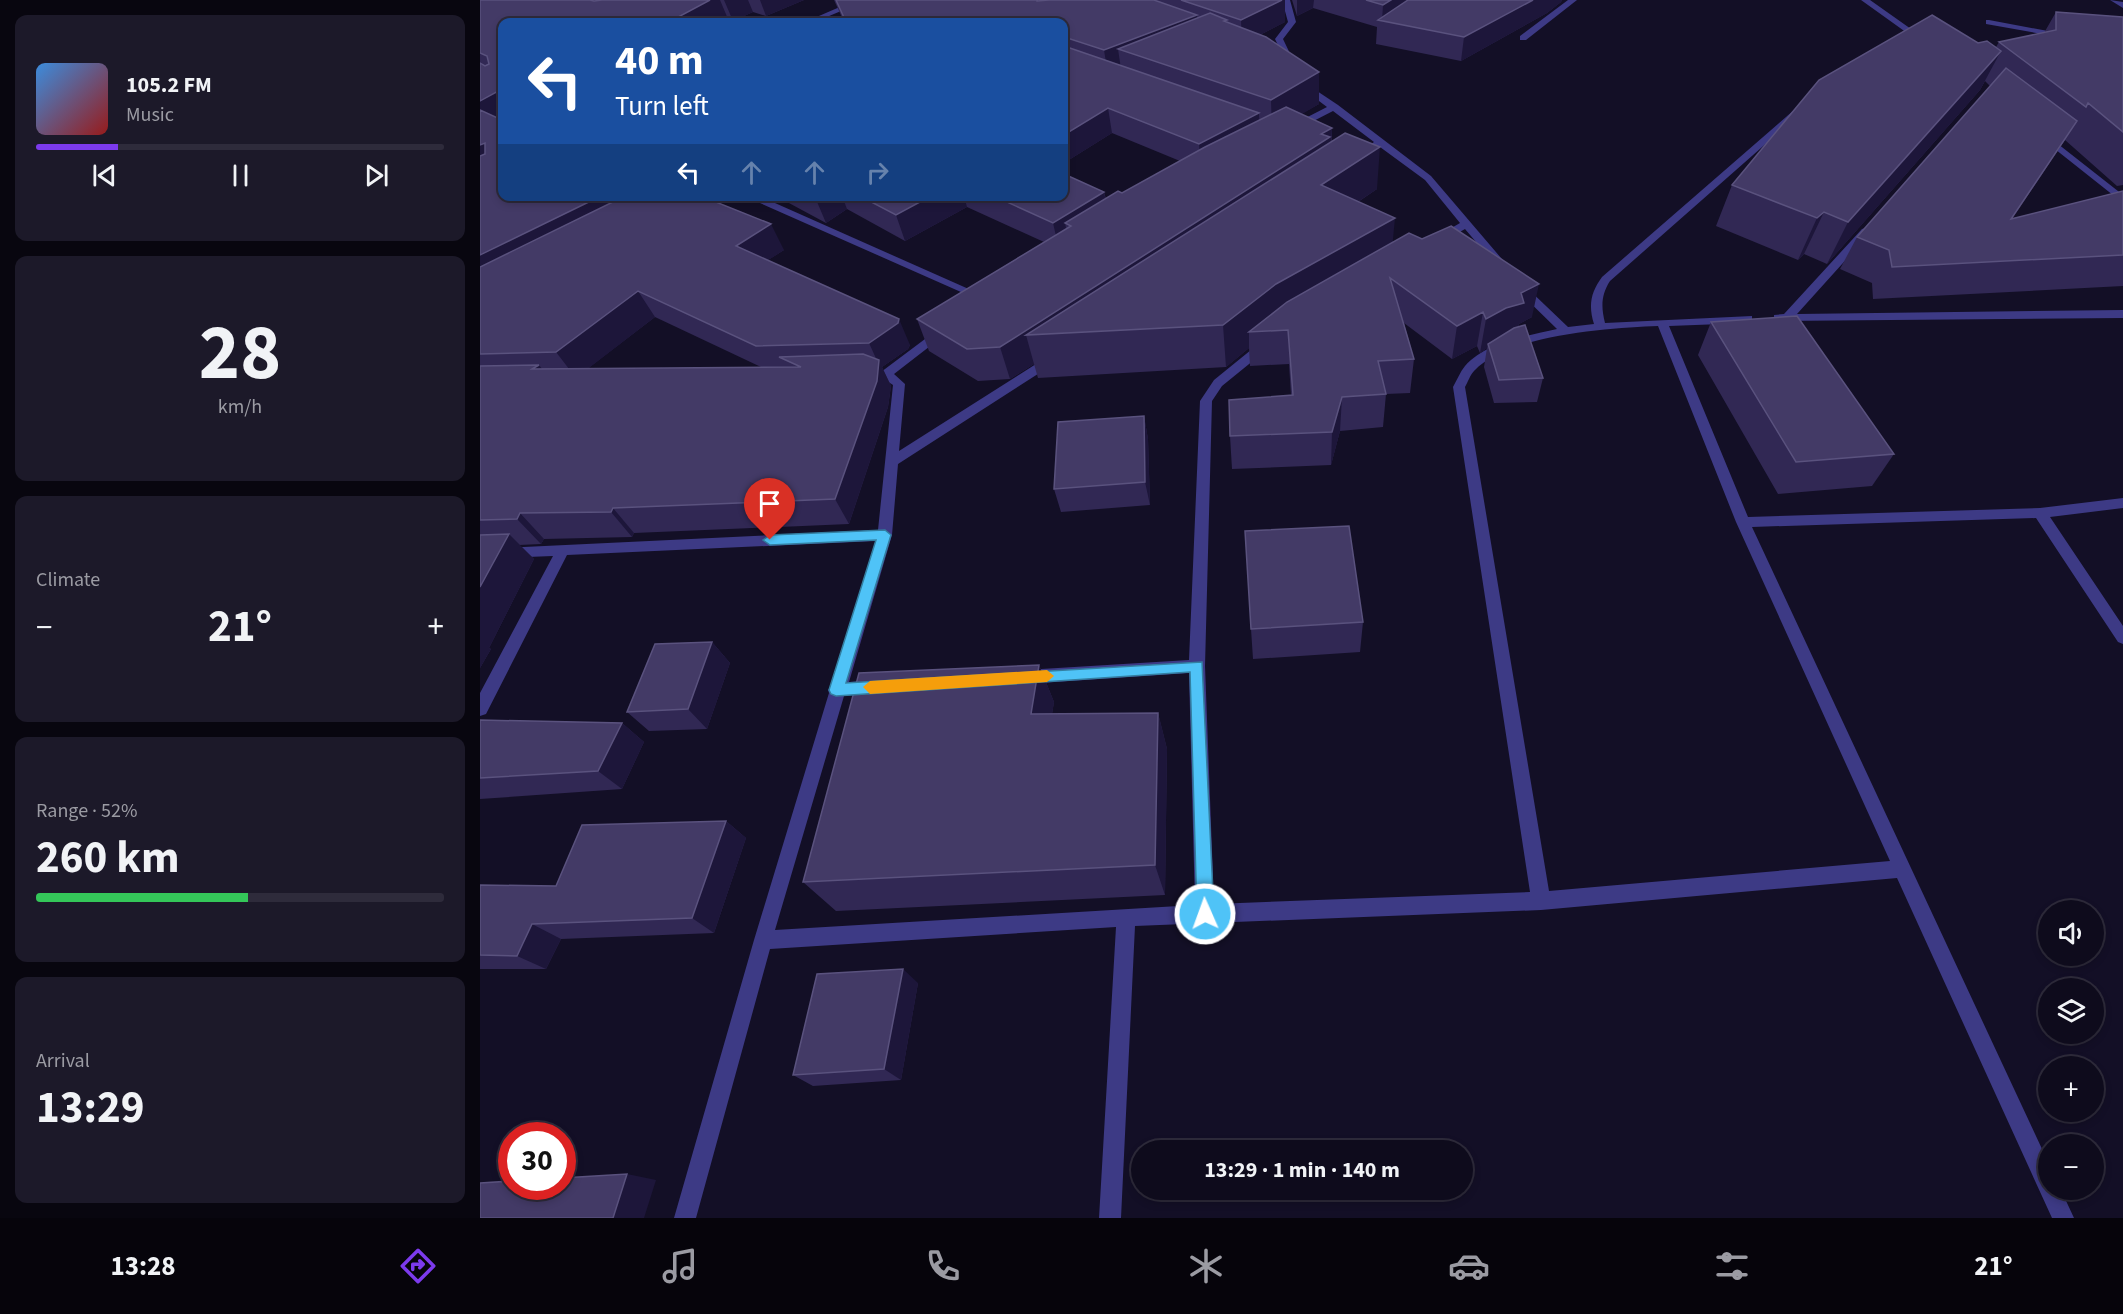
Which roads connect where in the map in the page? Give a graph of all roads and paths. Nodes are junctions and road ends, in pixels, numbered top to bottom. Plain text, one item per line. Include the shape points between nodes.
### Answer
1 (863, 0) edge
2 (1286, 0) edge
3 (1573, 0) edge
4 (1865, 0) edge
5 (2114, 0) edge
6 (2123, 6) edge
7 (819, 18) edge
8 (1989, 22) dead end
9 (1915, 35) junction
10 (1522, 38) dead end
11 (2079, 39) edge
12 (1905, 41) edge
13 (1933, 49) edge
14 (1807, 105) edge
15 (1335, 107) junction
16 (2033, 127) edge
17 (1284, 133) edge
18 (1381, 142) junction
19 (1351, 161) edge
20 (2123, 200) edge
21 (760, 201) edge
22 (1876, 220) edge
23 (1466, 224) junction
24 (1425, 247) edge
25 (988, 300) edge
26 (2123, 314) edge
27 (1788, 317) junction
28 (953, 324) edge
29 (1663, 324) junction
30 (1601, 328) junction
31 (1564, 330) junction
32 (1275, 337) edge
33 (1061, 354) edge
34 (852, 375) edge
35 (883, 376) junction
36 (892, 462) junction
37 (2123, 503) edge
38 (2040, 513) junction
39 (1743, 522) junction
40 (885, 535) junction
41 (564, 550) junction
42 (480, 554) edge
43 (2123, 638) edge
44 (1197, 666) junction
45 (1011, 678) edge
46 (895, 686) edge
47 (836, 690) junction
48 (480, 709) edge
49 (1902, 869) junction
50 (1541, 901) junction
51 (1205, 914) junction
52 (1126, 917) junction
53 (762, 940) junction
54 (2038, 1165) edge
55 (2054, 1200) edge
56 (685, 1218) edge
57 (1110, 1218) edge
58 (2063, 1218) edge

1 - 7 street
2 - 15 street via 1292,22 1280,39 1292,67 1285,73
3 - 10 street
4 - 9 street
5 - 6 street
8 - 11 street
9 - 12 street
9 - 13 street
14 - 30 street via 1740,159 1606,279 1597,291 1595,311
15 - 17 street
15 - 18 street
16 - 20 street
18 - 19 street
18 - 23 street via 1428,178
21 - 25 street
22 - 27 street
23 - 24 street
23 - 31 street via 1519,286
26 - 27 street
27 - 29 street
28 - 35 street
29 - 30 street
29 - 39 street
30 - 31 street
31 - 50 street via 1504,346 1470,367 1459,387
32 - 44 street via 1218,383 1206,401
33 - 36 street
34 - 35 street
35 - 36 street via 899,384
36 - 40 street
37 - 38 street
38 - 39 street
38 - 43 street
39 - 49 street
40 - 41 street
40 - 47 street
41 - 42 street
41 - 48 street
44 - 45 street
44 - 51 street
46 - 47 street
47 - 53 street
49 - 50 street
49 - 54 street
50 - 51 street
51 - 52 street
52 - 53 street
52 - 57 street
53 - 56 street
55 - 58 street

